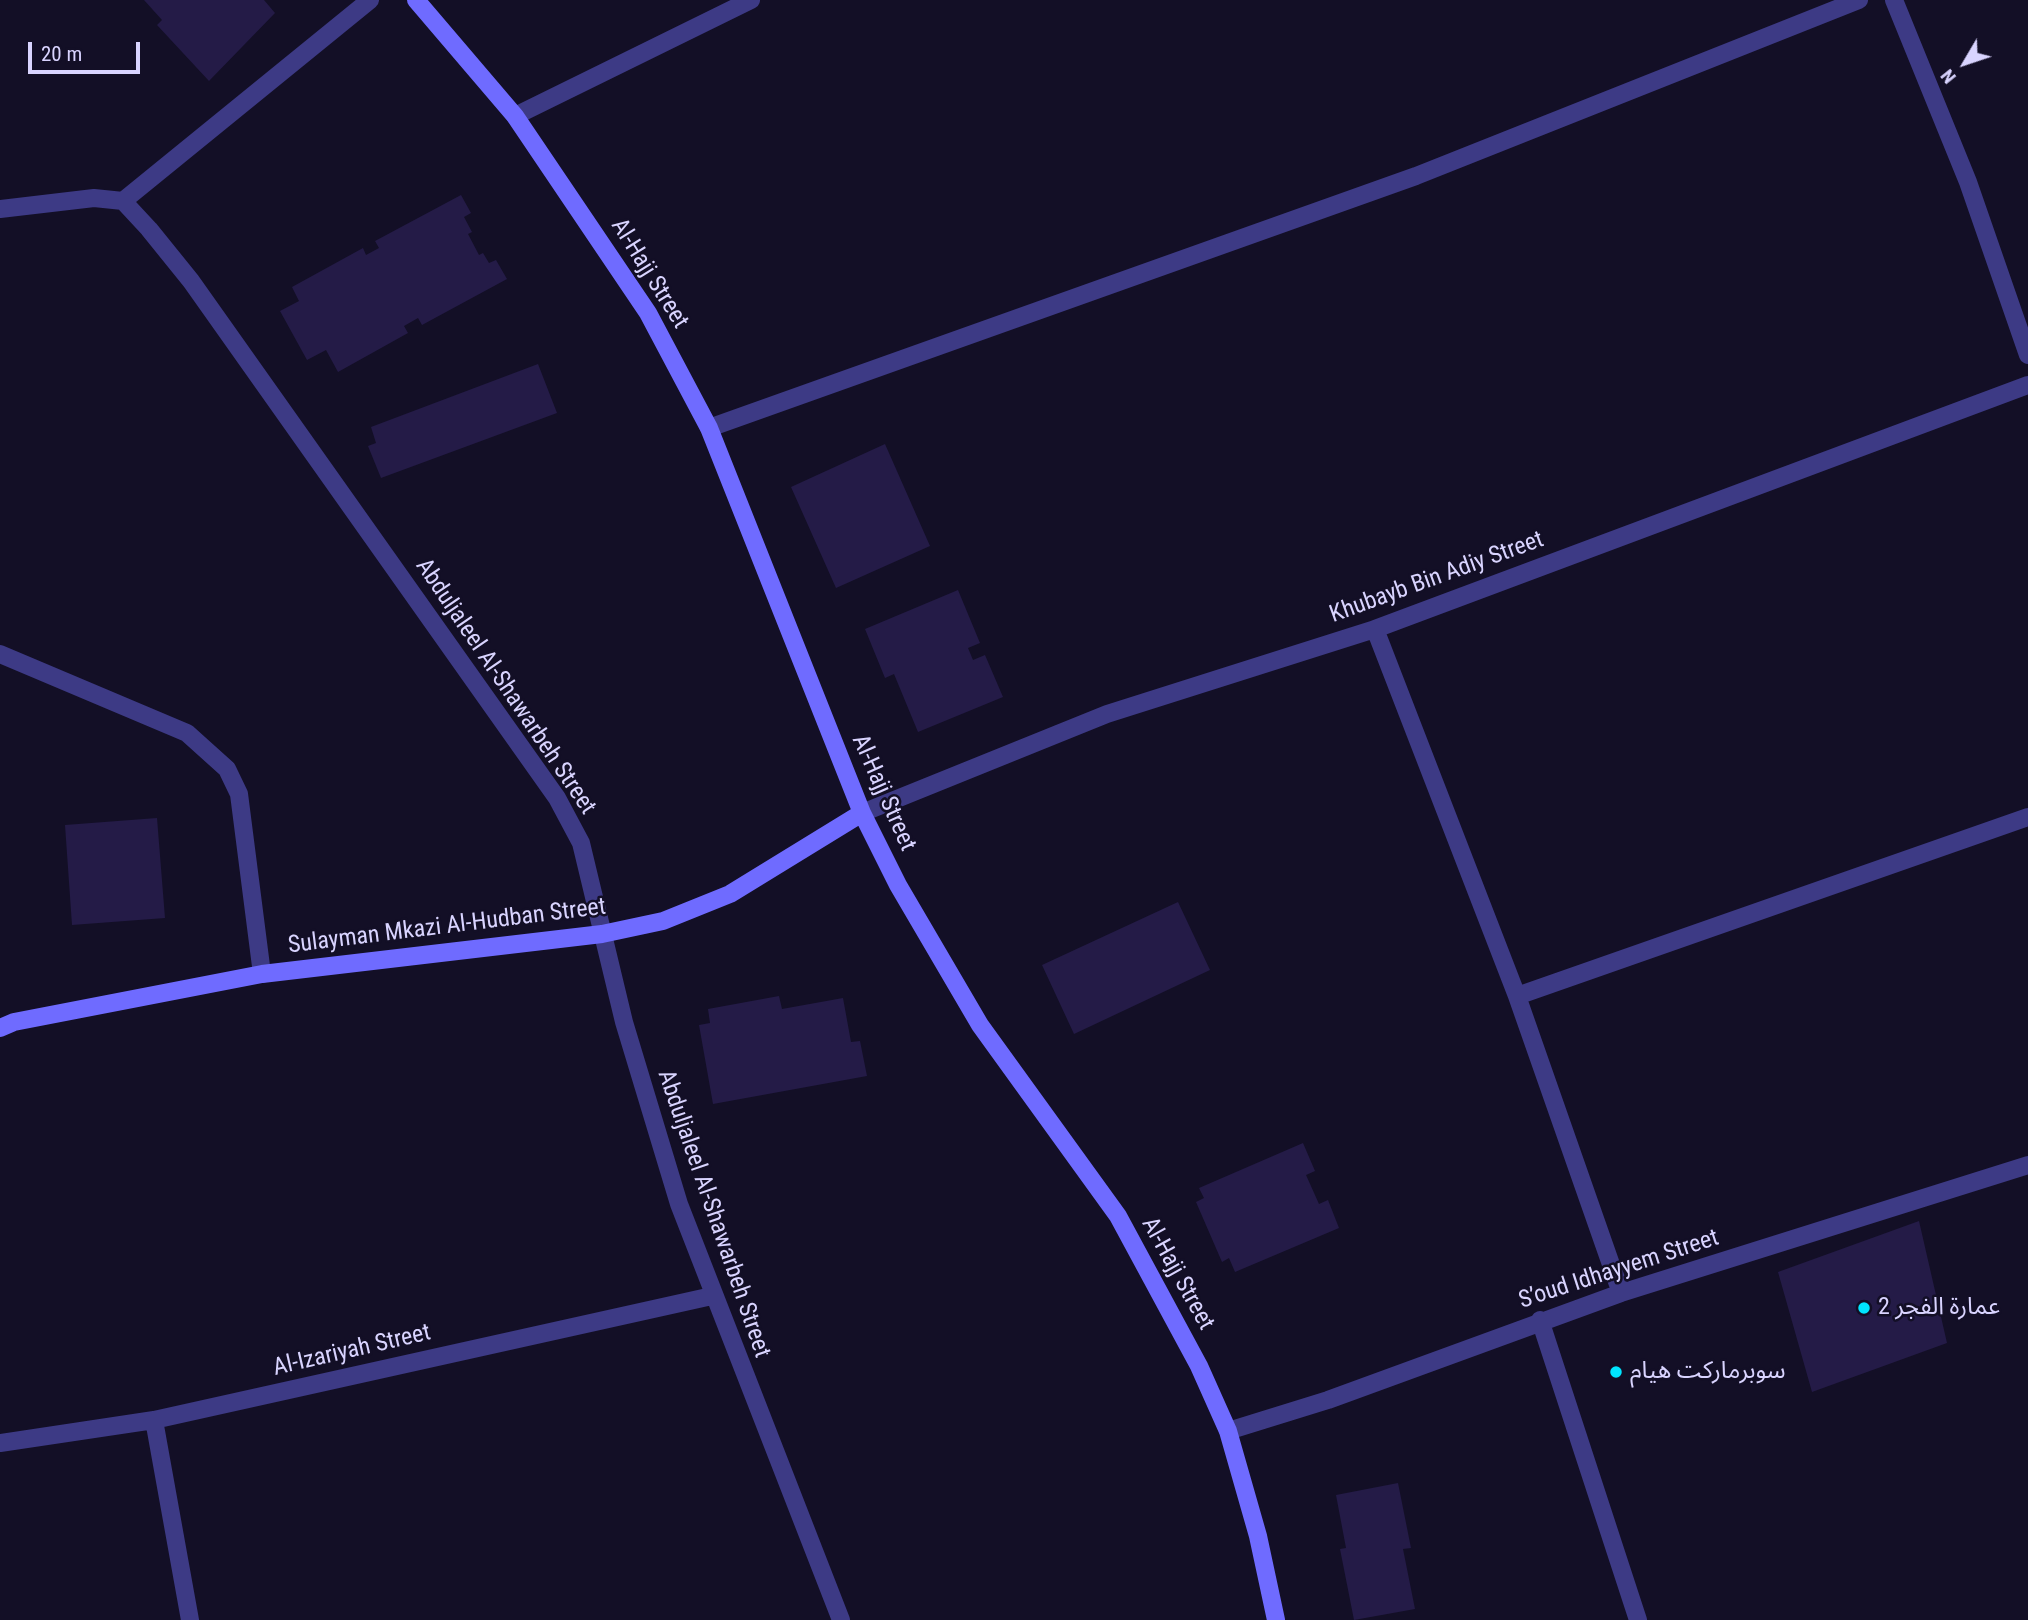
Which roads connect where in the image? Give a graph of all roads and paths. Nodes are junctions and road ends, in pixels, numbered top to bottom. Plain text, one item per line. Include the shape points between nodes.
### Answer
1 (370, 0) edge
2 (416, 0) edge
3 (751, 0) edge
4 (1859, 0) edge
5 (1894, 0) edge
6 (515, 116) junction
7 (123, 201) junction
8 (0, 209) edge
9 (2028, 355) edge
10 (2028, 385) edge
11 (709, 428) junction
12 (1375, 629) junction
13 (0, 654) edge
14 (862, 813) junction
15 (2028, 817) edge
16 (602, 934) junction
17 (262, 974) junction
18 (1517, 996) junction
19 (5, 1022) edge
20 (2028, 1165) edge
21 (1621, 1293) junction
22 (712, 1296) junction
23 (1540, 1320) junction
24 (154, 1420) junction
25 (1228, 1431) junction
26 (0, 1443) edge
27 (191, 1620) edge
28 (841, 1620) edge
29 (1276, 1620) edge
30 (1638, 1620) edge

1 - 7 street
2 - 6 street, Al-Hajj Street
3 - 6 street
4 - 11 street via 1416,176
5 - 9 street via 1968,182
6 - 11 street, Al-Hajj Street via 648,313
7 - 8 street via 93,198
7 - 16 street, Abduljaleel Al-Shawarbeh Street via 191,281 557,798 581,843
10 - 12 street, Khubayb Bin Adiy Street
11 - 14 street, Al-Hajj Street
12 - 14 street, Khubayb Bin Adiy Street via 1107,714
12 - 18 street
13 - 17 street via 187,733 227,769 239,794
14 - 16 street, Sulayman Mkazi Al-Hudban Street via 730,894 663,921
14 - 25 street, Al-Hajj Street via 911,909 980,1025 1118,1216 1199,1366
15 - 18 street
16 - 17 street, Sulayman Mkazi Al-Hudban Street
16 - 22 street, Abduljaleel Al-Shawarbeh Street via 648,1111
17 - 19 street, Sulayman Mkazi Al-Hudban Street
18 - 21 street
20 - 21 street, S’oud Idhayyem Street
21 - 23 street, S’oud Idhayyem Street
22 - 24 street, Al-Izariyah Street
22 - 28 street, Abduljaleel Al-Shawarbeh Street
23 - 25 street, S’oud Idhayyem Street via 1328,1400
23 - 30 street
24 - 26 street, Al-Izariyah Street
24 - 27 street
25 - 29 street, Al-Hajj Street

